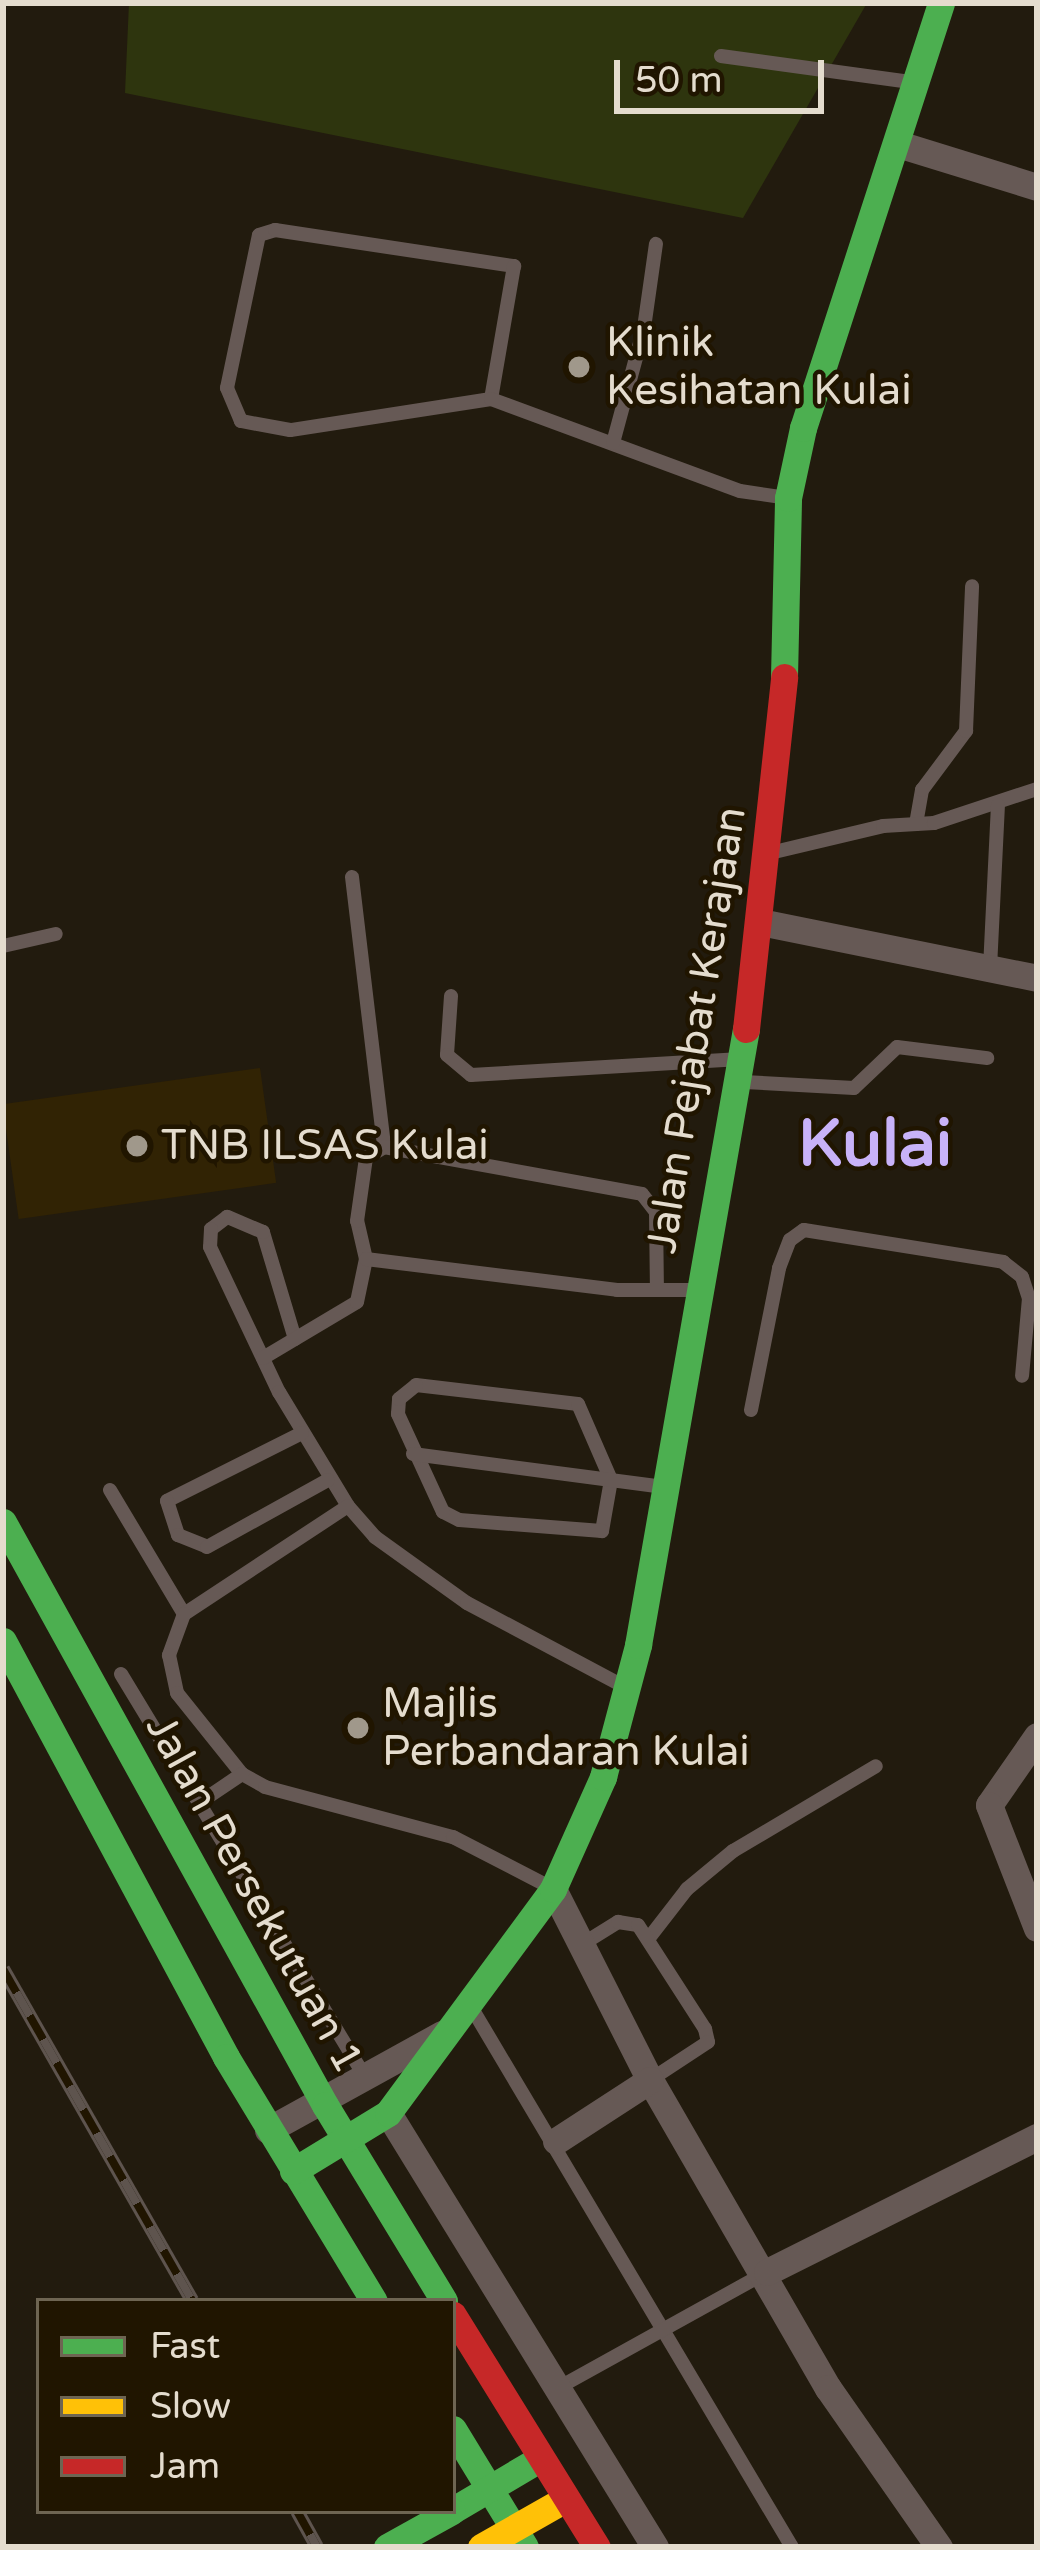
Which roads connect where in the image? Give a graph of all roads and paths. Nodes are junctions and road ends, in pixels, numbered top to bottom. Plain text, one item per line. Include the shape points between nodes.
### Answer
1 (941, 3) edge
2 (721, 56) dead end
3 (916, 83) junction
4 (898, 144) junction
5 (1037, 187) edge
6 (656, 244) dead end
7 (491, 399) junction
8 (613, 443) junction
9 (788, 498) junction
10 (971, 586) dead end
11 (1037, 788) edge
12 (998, 806) junction
13 (916, 824) junction
14 (770, 853) junction
15 (352, 877) dead end
16 (760, 922) junction
17 (56, 934) dead end
18 (3, 946) edge
19 (990, 968) junction
20 (1037, 977) edge
21 (451, 996) dead end
22 (987, 1058) dead end
23 (740, 1070) junction
24 (384, 1147) junction
25 (366, 1259) junction
26 (657, 1290) junction
27 (700, 1290) junction
28 (295, 1339) junction
29 (263, 1358) junction
30 (1022, 1376) dead end
31 (751, 1410) dead end
32 (302, 1433) junction
33 (413, 1454) junction
34 (328, 1480) junction
35 (611, 1480) junction
36 (665, 1487) junction
37 (110, 1490) dead end
38 (347, 1506) junction
39 (3, 1522) edge
40 (184, 1614) junction
41 (3, 1641) edge
42 (121, 1674) dead end
43 (628, 1688) junction
44 (1037, 1736) edge
45 (876, 1766) dead end
46 (242, 1774) junction
47 (199, 1802) junction
48 (554, 1889) junction
49 (1037, 1928) edge
50 (649, 1938) junction
51 (579, 1946) junction
52 (470, 2005) junction
53 (442, 2034) junction
54 (364, 2075) junction
55 (650, 2080) junction
56 (325, 2104) junction
57 (388, 2113) junction
58 (268, 2130) junction
59 (1037, 2137) edge
60 (556, 2141) junction
61 (347, 2143) junction
62 (293, 2171) junction
63 (767, 2272) junction
64 (372, 2298) edge
65 (442, 2298) edge
66 (456, 2320) edge
67 (662, 2326) junction
68 (556, 2389) junction
69 (456, 2434) edge
70 (542, 2458) junction
71 (490, 2489) junction
72 (566, 2499) junction
73 (456, 2509) edge
74 (408, 2514) edge
75 (446, 2514) edge
76 (519, 2538) edge
77 (385, 2547) edge
78 (482, 2547) edge
79 (597, 2547) edge
80 (655, 2547) edge
81 (792, 2547) edge
82 (939, 2547) edge

1 - 3 main road, Jalan Pejabat Kerajaan
2 - 3 lane
3 - 4 main road, Jalan Pejabat Kerajaan
4 - 5 street
4 - 9 main road, Jalan Pejabat Kerajaan via 803,428
6 - 8 lane via 644,328
7 - 7 lane via 514,266 275,230 260,235 227,388 241,421 290,430
7 - 8 lane
8 - 9 lane via 740,491
9 - 14 main road, Jalan Pejabat Kerajaan
10 - 13 lane via 966,731 922,790
11 - 12 lane
12 - 13 lane
12 - 19 lane
13 - 14 lane
14 - 16 main road, Jalan Pejabat Kerajaan
15 - 24 lane
16 - 19 street
16 - 23 main road, Jalan Pejabat Kerajaan
17 - 18 lane
19 - 20 street
21 - 23 lane via 447,1055 471,1075
22 - 23 lane via 897,1047 854,1088
23 - 27 main road, Jalan Pejabat Kerajaan
24 - 25 lane via 366,1157 357,1207
24 - 26 lane via 642,1194 656,1212
25 - 26 lane
25 - 28 lane via 357,1302
26 - 27 lane
27 - 36 main road, Jalan Pejabat Kerajaan
28 - 29 lane
28 - 29 lane via 262,1232 227,1216 212,1229 210,1246
29 - 32 lane
30 - 31 lane via 1029,1298 1003,1262 804,1230 790,1240 779,1268
32 - 34 lane
32 - 34 lane via 167,1501 178,1535 207,1547
33 - 35 lane
33 - 35 lane via 443,1512 459,1520 597,1535 606,1524
33 - 35 lane via 398,1414 407,1388 566,1400 588,1414
34 - 38 lane
35 - 36 lane
36 - 43 main road, Jalan Pejabat Kerajaan
37 - 40 lane
38 - 40 lane
38 - 43 lane via 375,1538 466,1603
39 - 56 main road, Jalan Persekutuan 1
40 - 46 lane via 169,1654 177,1693
41 - 58 main road
42 - 47 lane
43 - 48 main road, Jalan Pejabat Kerajaan via 603,1777
44 - 49 street via 989,1805
45 - 50 lane via 733,1851 687,1889
46 - 47 lane
46 - 48 lane via 453,1837
47 - 54 lane
48 - 51 street
48 - 52 main road, Jalan Pejabat Kerajaan
50 - 51 lane via 638,1925 618,1922
50 - 55 lane via 708,2042
51 - 55 street
52 - 53 main road, Jalan Pejabat Kerajaan
52 - 60 lane
53 - 54 street, Jalan Pejabat Kerajaan
53 - 57 main road, Jalan Pejabat Kerajaan
54 - 56 street, Jalan Pejabat Kerajaan
55 - 60 street
55 - 63 street
56 - 58 street, Jalan Pejabat Kerajaan
56 - 61 main road, Jalan Persekutuan 1
57 - 61 main road, Jalan Pejabat Kerajaan
57 - 68 street
58 - 62 main road
59 - 63 street
60 - 67 lane
61 - 62 main road, Jalan Pejabat Kerajaan
61 - 65 main road, Jalan Persekutuan 1
62 - 64 main road
63 - 67 lane
63 - 82 street via 828,2388
66 - 70 main road
67 - 68 lane
67 - 81 lane
68 - 80 street
69 - 71 main road
70 - 71 main road
70 - 72 main road
71 - 73 main road
71 - 76 main road
72 - 76 main road
72 - 79 main road
74 - 77 main road
75 - 77 main road
76 - 78 main road

